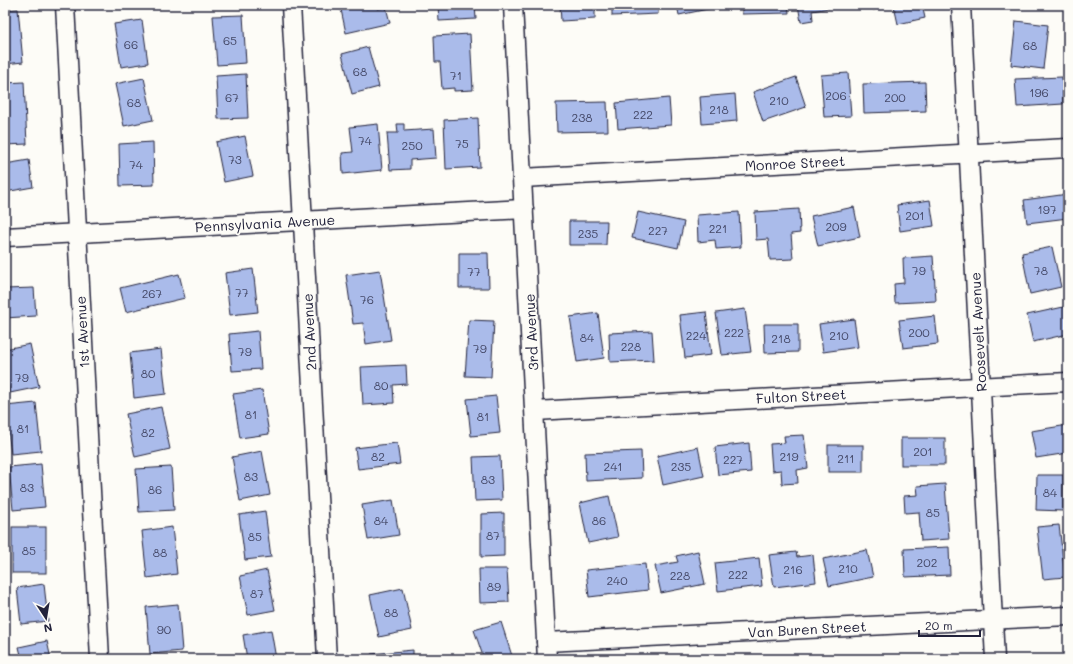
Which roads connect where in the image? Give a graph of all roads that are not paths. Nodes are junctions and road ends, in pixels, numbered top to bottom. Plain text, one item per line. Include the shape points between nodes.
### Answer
1 (65, 5) edge
2 (291, 5) edge
3 (514, 5) edge
4 (961, 5) edge
5 (1068, 148) edge
6 (969, 153) junction
7 (522, 178) junction
8 (524, 209) junction
9 (303, 220) junction
10 (77, 233) junction
11 (5, 237) edge
12 (1068, 382) edge
13 (981, 387) junction
14 (535, 411) junction
15 (1068, 616) edge
16 (993, 619) junction
17 (547, 650) edge
18 (100, 659) edge
19 (327, 659) edge
20 (995, 659) edge

1 - 10 street, 1st Avenue
2 - 9 street, 2nd Avenue
3 - 7 street, 3rd Avenue
4 - 6 street, Roosevelt Avenue
5 - 6 street, Monroe Street
6 - 7 street, Monroe Street
6 - 13 street, Roosevelt Avenue
7 - 8 street, 3rd Avenue
8 - 9 street, Pennsylvania Avenue
8 - 14 street, 3rd Avenue
9 - 10 street, Pennsylvania Avenue
9 - 19 street, 2nd Avenue
10 - 11 street, Pennsylvania Avenue
10 - 18 street, 1st Avenue
12 - 13 street, Fulton Street
13 - 14 street, Fulton Street
13 - 16 street, Roosevelt Avenue
14 - 17 street, 3rd Avenue
15 - 16 street, Van Buren Street
16 - 17 street, Van Buren Street
16 - 20 street, Roosevelt Avenue

